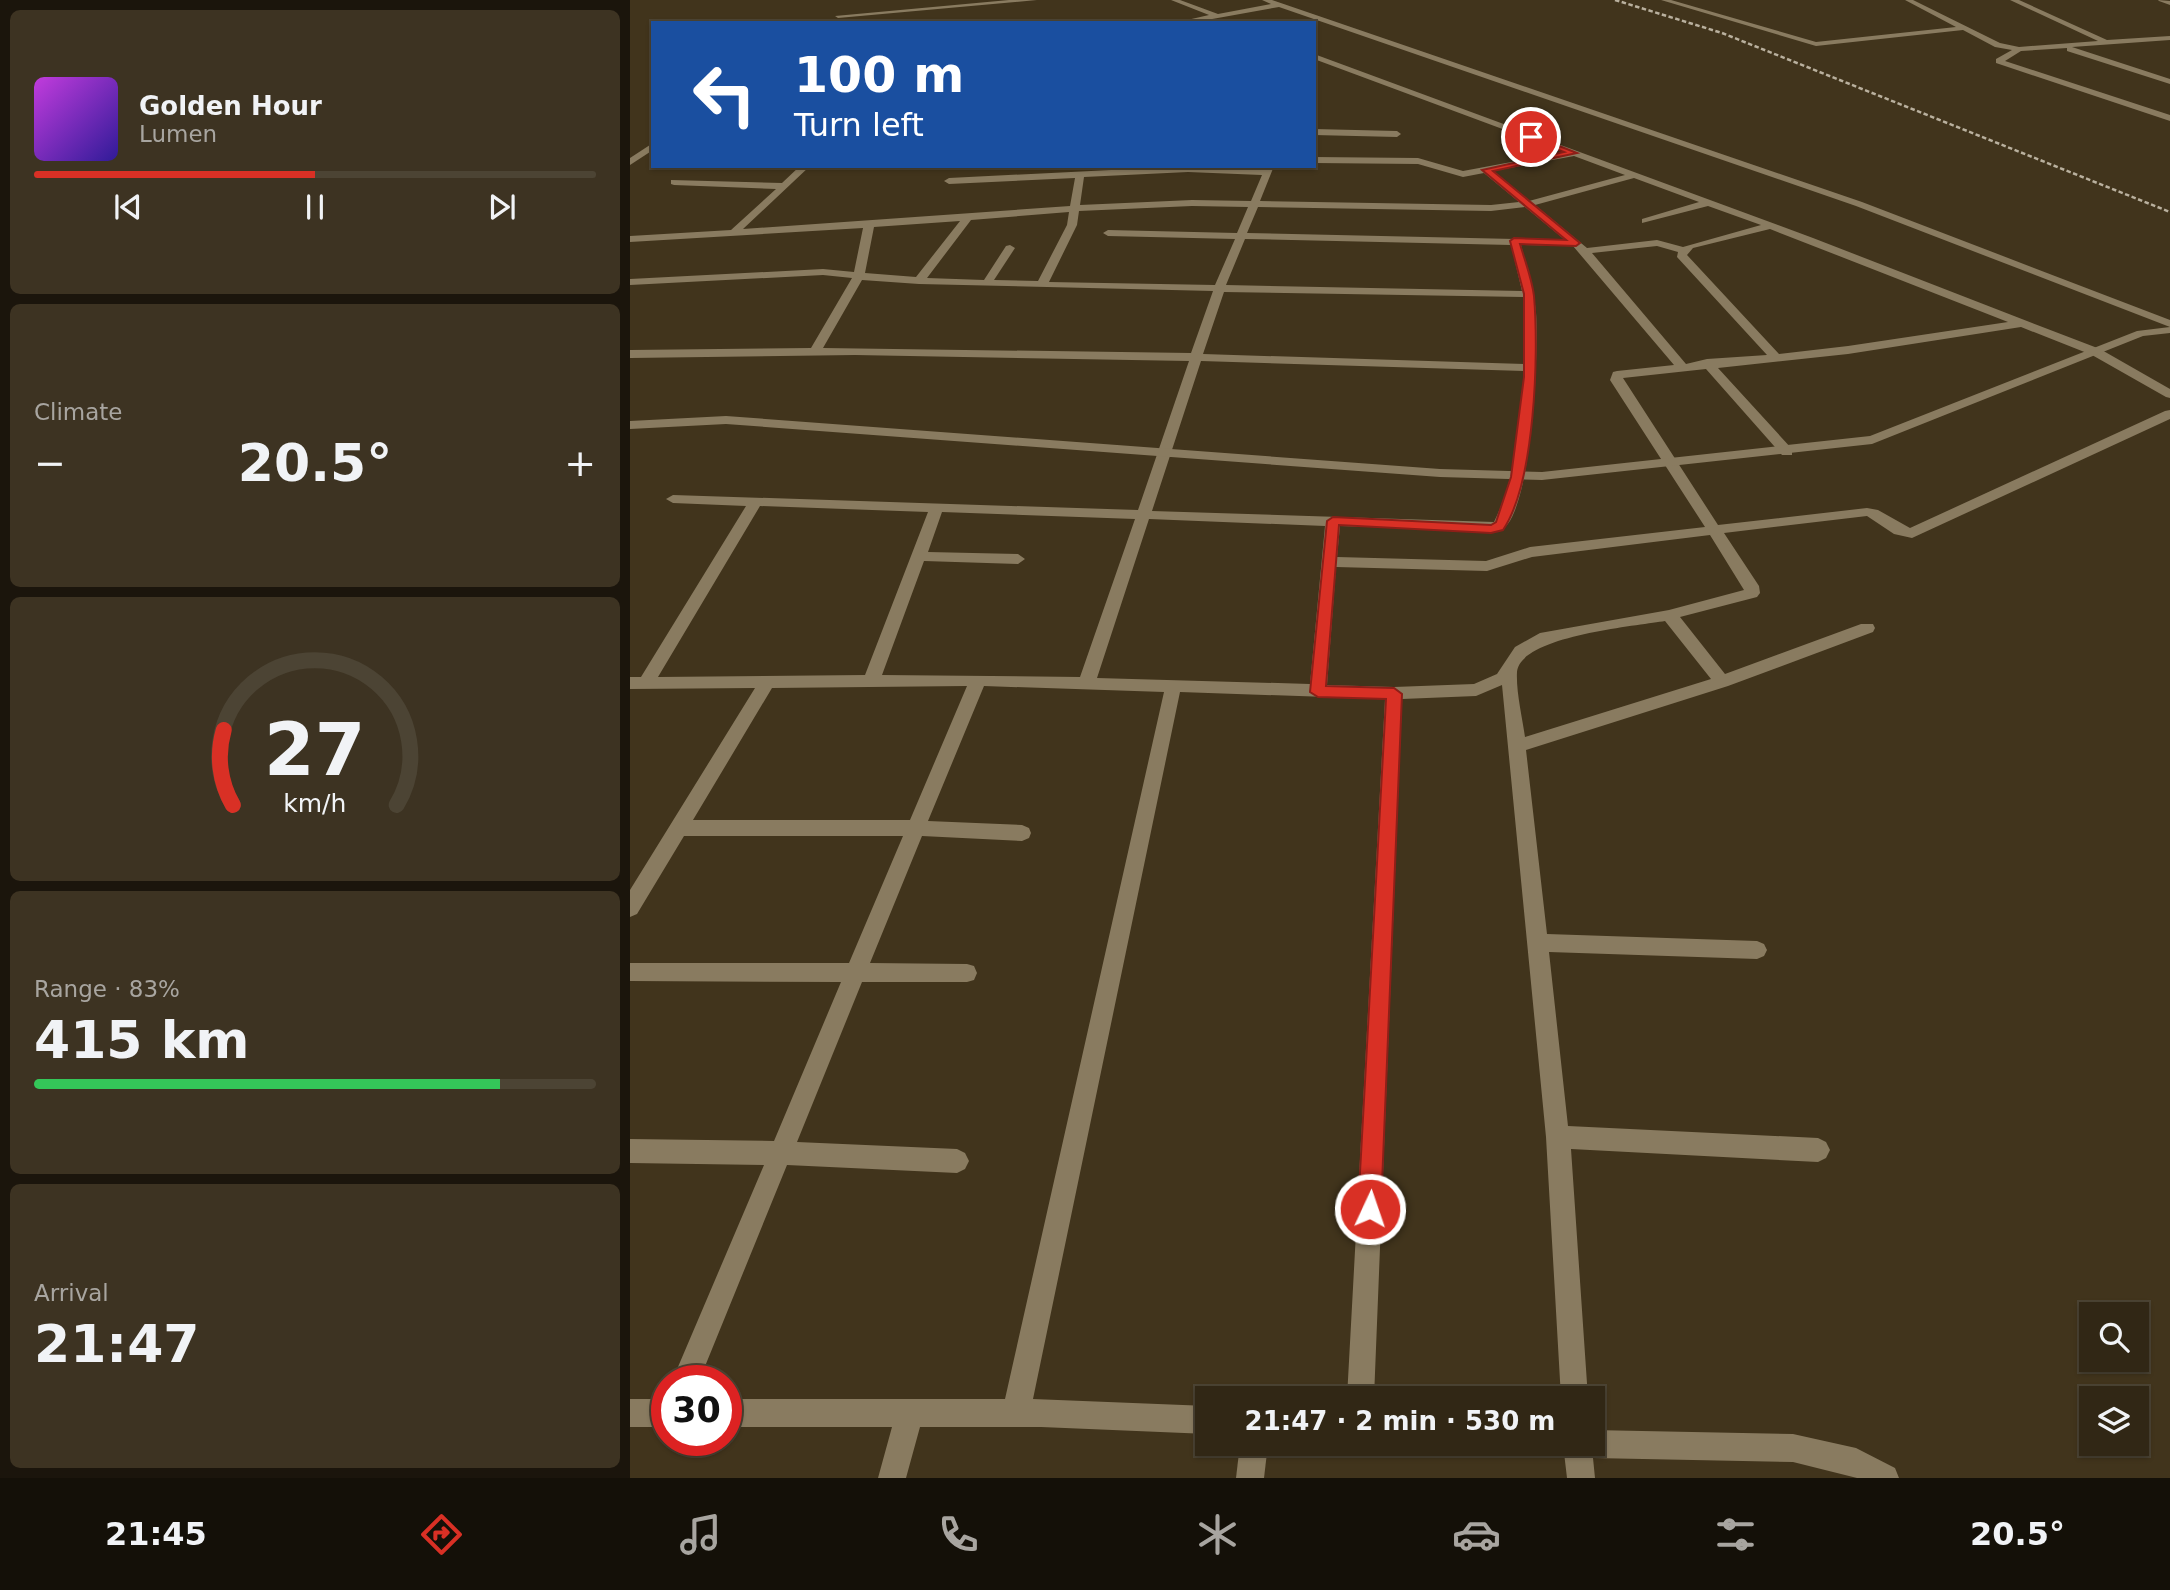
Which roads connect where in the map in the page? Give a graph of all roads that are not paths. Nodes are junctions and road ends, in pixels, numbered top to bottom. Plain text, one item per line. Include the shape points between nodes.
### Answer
1 (1034, 0) edge
2 (1174, 0) edge
3 (1265, 0) edge
4 (1664, 0) edge
5 (1908, 0) edge
6 (2013, 0) edge
7 (2161, 0) edge
8 (2170, 3) edge
9 (1280, 5) junction
10 (838, 16) dead end
11 (1220, 17) junction
12 (1191, 21) edge
13 (1229, 21) edge
14 (1965, 28) junction
15 (2170, 38) edge
16 (2144, 40) junction
17 (2107, 43) junction
18 (2063, 47) junction
19 (2170, 48) edge
20 (2019, 49) junction
21 (1317, 59) edge
22 (2170, 82) edge
23 (2170, 118) edge
24 (1316, 132) edge
25 (1397, 134) dead end
26 (630, 145) edge
27 (651, 145) edge
28 (651, 146) edge
29 (1573, 153) junction
30 (1316, 160) edge
31 (630, 162) edge
32 (804, 168) edge
33 (1268, 169) edge
34 (1486, 170) junction
35 (1080, 174) junction
36 (1634, 175) junction
37 (949, 181) dead end
38 (674, 182) dead end
39 (784, 186) junction
40 (1708, 203) junction
41 (1252, 204) junction
42 (1528, 204) junction
43 (1077, 208) junction
44 (968, 217) junction
45 (1646, 221) dead end
46 (869, 225) junction
47 (1771, 226) junction
48 (733, 233) junction
49 (1108, 233) dead end
50 (1241, 237) junction
51 (630, 239) edge
52 (1514, 241) junction
53 (1580, 247) junction
54 (1010, 248) dead end
55 (1683, 250) junction
56 (859, 276) junction
57 (919, 281) junction
58 (630, 282) edge
59 (987, 283) junction
60 (1042, 285) junction
61 (1219, 289) junction
62 (1529, 294) junction
63 (2023, 323) junction
64 (2170, 324) edge
65 (2170, 330) edge
66 (816, 350) junction
67 (2096, 352) junction
68 (630, 354) edge
69 (1196, 357) junction
70 (1776, 358) junction
71 (1707, 363) junction
72 (1681, 366) junction
73 (1530, 368) junction
74 (2170, 394) edge
75 (2170, 414) edge
76 (630, 425) edge
77 (1162, 451) junction
78 (1787, 452) junction
79 (1670, 463) junction
80 (1517, 477) junction
81 (673, 499) dead end
82 (755, 502) junction
83 (937, 508) junction
84 (1142, 513) junction
85 (1333, 521) junction
86 (1713, 528) junction
87 (918, 556) junction
88 (1018, 559) dead end
89 (1328, 562) junction
90 (1669, 615) junction
91 (1867, 628) dead end
92 (1508, 670) junction
93 (978, 680) junction
94 (871, 681) junction
95 (767, 682) junction
96 (1722, 682) junction
97 (638, 683) edge
98 (1086, 685) junction
99 (1173, 688) junction
100 (1318, 692) junction
101 (1394, 694) junction
102 (1517, 746) junction
103 (679, 828) junction
104 (916, 828) junction
105 (1022, 833) dead end
106 (630, 908) edge
107 (1537, 943) junction
108 (1757, 950) dead end
109 (630, 972) edge
110 (855, 973) junction
111 (967, 973) dead end
112 (1558, 1137) junction
113 (1818, 1150) dead end
114 (630, 1151) edge
115 (780, 1153) junction
116 (957, 1161) dead end
117 (692, 1365) edge
118 (1362, 1386) edge
119 (1574, 1386) edge
120 (630, 1413) edge
121 (651, 1413) edge
122 (742, 1413) edge
123 (910, 1413) junction
124 (1016, 1413) junction
125 (1195, 1420) edge
126 (1605, 1445) edge
127 (1253, 1456) edge
128 (1578, 1456) edge
129 (892, 1478) edge
130 (1250, 1478) edge
131 (1581, 1478) edge
132 (1885, 1478) edge

1 - 10 street via 968,10
2 - 11 street
3 - 9 street
4 - 14 street via 1810,43
5 - 14 street
6 - 17 street
7 - 8 street
9 - 11 street
9 - 64 street via 1859,204
11 - 12 street
11 - 13 street
14 - 20 street via 1998,45
15 - 16 street
16 - 17 street
16 - 19 street
17 - 18 street
18 - 20 street
18 - 22 street
20 - 23 street via 1999,61
21 - 29 street
24 - 25 street
26 - 27 street
28 - 31 street
29 - 34 street
29 - 36 street
30 - 34 street via 1418,161 1457,173
32 - 39 street
33 - 35 street
33 - 41 street
34 - 42 street
35 - 37 street
35 - 43 street
36 - 40 street
36 - 42 street
38 - 39 street
39 - 48 street
40 - 45 street
40 - 47 street
41 - 42 street via 1491,208
41 - 43 street
41 - 50 street
42 - 53 street
43 - 44 street
43 - 60 street
44 - 46 street
44 - 57 street
46 - 48 street
46 - 56 street
47 - 55 street
47 - 63 street
48 - 51 street
49 - 50 street
50 - 52 street
50 - 61 street
52 - 53 street
52 - 62 street
53 - 55 street via 1657,243
53 - 72 street
54 - 59 street
55 - 70 street via 1682,258
56 - 57 street
56 - 58 street via 823,272
56 - 66 street
57 - 59 street
59 - 60 street
60 - 61 street
61 - 62 street
61 - 69 street
62 - 73 street
63 - 67 street
63 - 70 street
65 - 67 street via 2141,333
66 - 68 street
66 - 69 street
67 - 74 street
67 - 78 street via 1872,440
69 - 73 street
69 - 77 street
70 - 71 street
71 - 72 street
71 - 78 street
72 - 79 street via 1616,377
73 - 80 street
75 - 86 street via 1912,533 1899,531 1879,515 1867,512
76 - 77 street via 726,420
77 - 80 street
77 - 84 street
78 - 79 street
79 - 80 street
79 - 86 street
80 - 85 street via 1499,527
81 - 82 street
82 - 83 street
82 - 97 street
83 - 84 street
83 - 87 street
84 - 85 street
84 - 98 street
85 - 89 street
86 - 89 street via 1530,552 1487,566
86 - 90 street via 1752,593
87 - 88 street
87 - 94 street
89 - 100 street
90 - 92 street via 1546,637 1521,651
90 - 96 street
91 - 96 street
92 - 101 street via 1491,686 1476,690
92 - 102 street
93 - 94 street
93 - 98 street
93 - 104 street
94 - 95 street
95 - 97 street
95 - 103 street
96 - 102 street
98 - 99 street
99 - 100 street
99 - 124 street
100 - 101 street
101 - 118 street
102 - 107 street
103 - 104 street
103 - 106 street
104 - 105 street
104 - 110 street
107 - 108 street
107 - 112 street
109 - 110 street
110 - 111 street
110 - 115 street
112 - 113 street
112 - 119 street
114 - 115 street
115 - 116 street
115 - 117 street
120 - 121 street
122 - 123 street
123 - 124 street
123 - 129 street
124 - 125 street
126 - 132 street via 1793,1448 1856,1462
127 - 130 street
128 - 131 street

